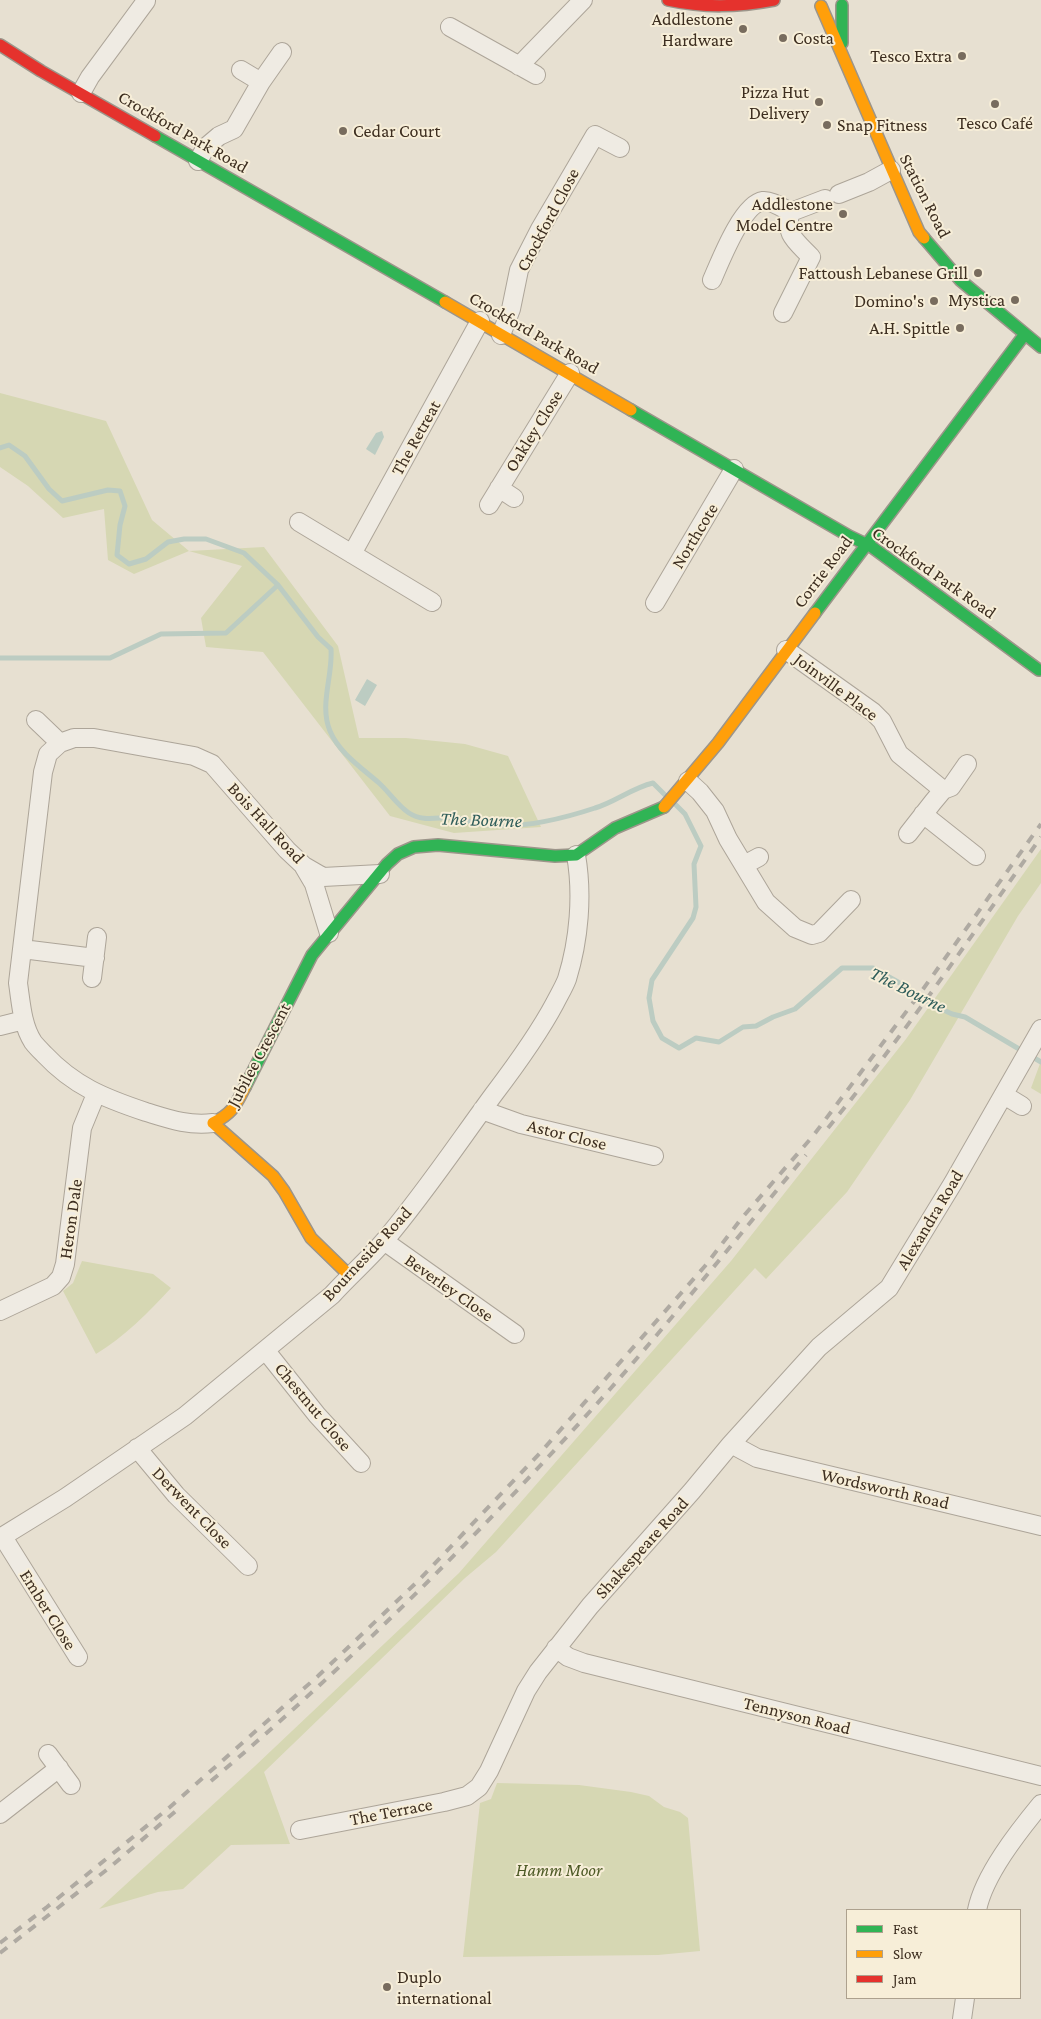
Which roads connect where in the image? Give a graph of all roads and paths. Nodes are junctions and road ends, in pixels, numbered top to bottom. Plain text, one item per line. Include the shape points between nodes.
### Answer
1 (147, 0) edge
2 (583, 0) edge
3 (668, 0) edge
4 (774, 0) edge
5 (845, 2) edge
6 (817, 3) edge
7 (450, 27) dead end
8 (0, 45) edge
9 (842, 51) junction
10 (282, 52) dead end
11 (520, 66) junction
12 (241, 70) dead end
13 (536, 75) dead end
14 (261, 82) junction
15 (81, 93) junction
16 (620, 148) dead end
17 (198, 161) junction
18 (891, 170) junction
19 (791, 212) junction
20 (712, 280) dead end
21 (783, 313) dead end
22 (480, 322) junction
23 (1025, 334) junction
24 (501, 335) junction
25 (1041, 347) edge
26 (570, 373) junction
27 (734, 469) junction
28 (489, 505) dead end
29 (299, 522) dead end
30 (867, 544) junction
31 (352, 554) junction
32 (432, 602) dead end
33 (655, 603) dead end
34 (786, 650) junction
35 (1039, 670) dead end
36 (36, 720) dead end
37 (60, 743) junction
38 (967, 764) dead end
39 (683, 786) junction
40 (944, 790) junction
41 (923, 814) junction
42 (908, 834) dead end
43 (576, 855) junction
44 (976, 856) dead end
45 (304, 866) junction
46 (380, 874) junction
47 (851, 900) dead end
48 (329, 933) junction
49 (97, 937) dead end
50 (22, 948) junction
51 (95, 958) junction
52 (92, 978) dead end
53 (24, 1020) junction
54 (0, 1026) edge
55 (1037, 1036) edge
56 (96, 1094) junction
57 (1000, 1101) junction
58 (1022, 1106) dead end
59 (482, 1110) junction
60 (213, 1123) junction
61 (654, 1156) dead end
62 (384, 1241) junction
63 (349, 1276) junction
64 (0, 1311) edge
65 (838, 1331) joint
66 (515, 1334) dead end
67 (266, 1350) junction
68 (731, 1444) junction
69 (137, 1448) junction
70 (361, 1463) dead end
71 (1041, 1526) edge
72 (1, 1538) edge
73 (248, 1566) dead end
74 (556, 1648) junction
75 (78, 1658) dead end
76 (48, 1754) dead end
77 (59, 1768) junction
78 (1041, 1776) edge
79 (71, 1785) dead end
80 (478, 1787) joint
81 (1041, 1804) edge
82 (0, 1814) edge
83 (300, 1830) dead end
84 (977, 1909) edge
85 (965, 1999) edge
86 (962, 2019) edge

1 - 15 street
2 - 11 street
3 - 4 street via 705,8
5 - 6 street via 829,8
5 - 9 street, Station Road
6 - 9 street, Station Road
7 - 11 street
8 - 15 street, Crockford Park Road
9 - 18 street, Station Road
10 - 14 street
11 - 13 street
12 - 14 street
14 - 17 street via 234,129 206,146
15 - 17 street, Crockford Park Road
16 - 24 street, Crockford Close via 594,135 519,270 511,309
17 - 22 street, Crockford Park Road
18 - 19 street via 869,182
18 - 23 street, Station Road via 933,252 976,294
19 - 20 street via 763,201 754,205 740,220
19 - 21 street via 787,222 790,234 810,257
22 - 24 street, Crockford Park Road
22 - 31 street, The Retreat
23 - 25 street, Station Road
23 - 30 street, Corrie Road
24 - 26 street, Crockford Park Road
26 - 27 street, Crockford Park Road
26 - 28 street, Oakley Close via 506,493
27 - 30 street, Crockford Park Road
27 - 33 street, Northcote
29 - 31 street
30 - 34 street, Corrie Road
30 - 35 street, Crockford Park Road
31 - 32 street
34 - 39 street, Corrie Road
34 - 40 street, Joinville Place via 873,712 882,721 900,754
36 - 37 street
37 - 45 street, Bois Hall Road via 74,738 94,738 194,756 212,764 286,850
37 - 50 street via 48,754 42,772
38 - 40 street via 951,787
39 - 43 street, Corrie Road via 666,806 615,828
39 - 47 street via 700,792 715,811 728,839 751,861 766,902 795,928 812,935 819,933
40 - 41 street
41 - 42 street
41 - 44 street
43 - 46 street via 555,856 438,845 414,847 398,854
43 - 59 street, Bourneside Road via 580,896 574,948 566,980 523,1056
45 - 46 street, Bois Hall Road via 323,877
45 - 48 street via 314,884
46 - 48 street, Jubilee Crescent
48 - 60 street, Jubilee Crescent via 312,954 235,1106
49 - 51 street
50 - 51 street
50 - 53 street via 18,983
51 - 52 street
53 - 54 street
53 - 56 street via 33,1043 56,1067
55 - 57 street, Alexandra Road
56 - 60 street via 174,1122
56 - 64 street, Heron Dale via 82,1128 62,1277 53,1286
57 - 58 street
57 - 65 street, Alexandra Road via 889,1288
59 - 61 street, Astor Close via 521,1124
59 - 62 street, Bourneside Road
60 - 63 street, Jubilee Crescent via 256,1158 280,1185 311,1237
62 - 63 street, Bourneside Road
62 - 66 street, Beverley Close
63 - 67 street, Bourneside Road via 332,1295
65 - 68 street, Shakespeare Road via 819,1347
67 - 69 street, Bourneside Road via 186,1416
67 - 70 street, Chestnut Close via 317,1415
68 - 71 street, Wordsworth Road via 756,1458
68 - 74 street, Shakespeare Road
69 - 72 street, Bourneside Road
69 - 73 street, Derwent Close via 176,1495
72 - 75 street, Ember Close
74 - 78 street, Tennyson Road via 584,1663
74 - 80 street, Shakespeare Road via 526,1692 489,1771
76 - 77 street
77 - 79 street
77 - 82 street
80 - 83 street, The Terrace via 467,1796 444,1802
81 - 84 street via 1007,1848 984,1888
85 - 86 street

